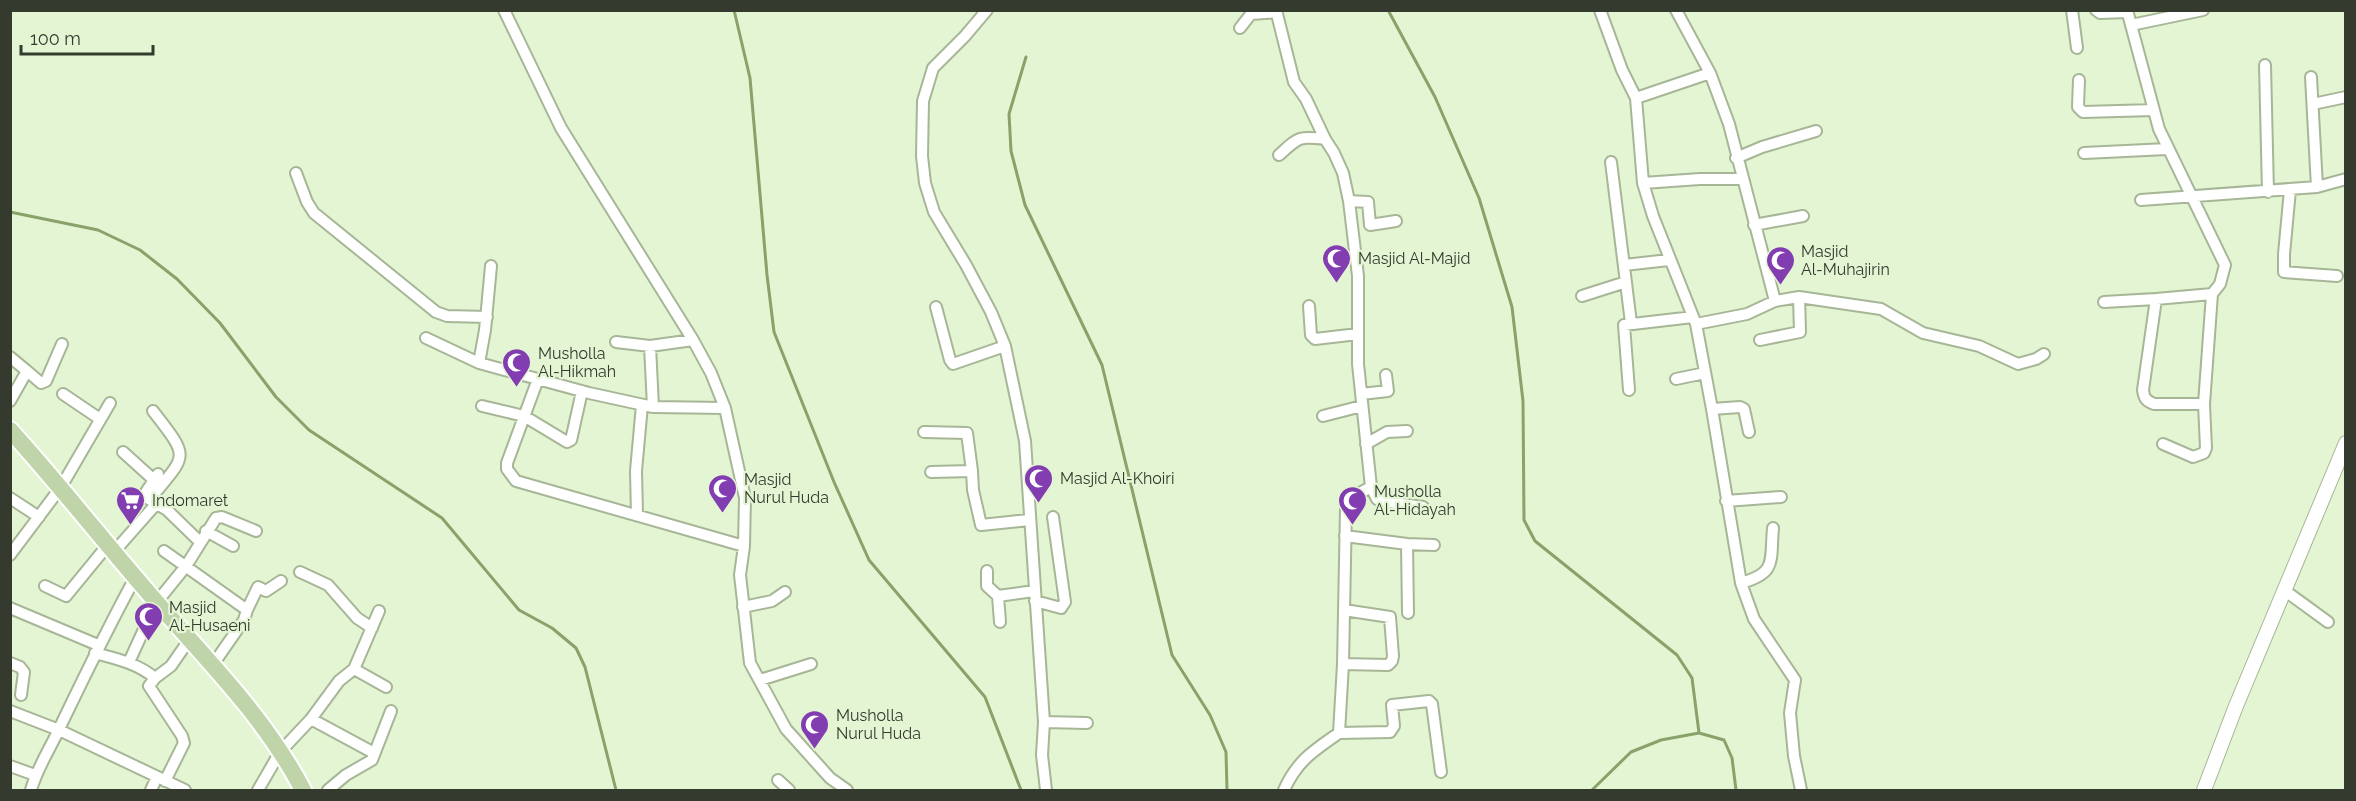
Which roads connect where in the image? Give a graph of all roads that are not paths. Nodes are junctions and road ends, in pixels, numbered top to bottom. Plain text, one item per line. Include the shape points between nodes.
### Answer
1 (504, 10) edge
2 (987, 10) edge
3 (1600, 10) edge
4 (1676, 10) edge
5 (2072, 10) edge
6 (2096, 10) edge
7 (1277, 11) edge
8 (2127, 11) edge
9 (2201, 11) edge
10 (2131, 25) junction
11 (1240, 28) dead end
12 (2078, 48) dead end
13 (2265, 65) dead end
14 (1710, 73) junction
15 (2311, 77) dead end
16 (2079, 80) dead end
17 (2346, 97) edge
18 (1636, 98) junction
19 (2313, 104) junction
20 (2154, 110) junction
21 (1816, 131) dead end
22 (1325, 139) junction
23 (2168, 149) junction
24 (2084, 153) dead end
25 (1279, 155) dead end
26 (1736, 158) junction
27 (1611, 162) dead end
28 (296, 173) dead end
29 (1742, 179) junction
30 (2346, 179) edge
31 (1643, 183) junction
32 (2317, 187) junction
33 (2290, 190) junction
34 (2268, 192) junction
35 (2190, 196) junction
36 (2141, 200) dead end
37 (1349, 201) junction
38 (1803, 216) dead end
39 (1396, 221) dead end
40 (1754, 225) junction
41 (1670, 260) junction
42 (1624, 265) junction
43 (491, 266) dead end
44 (2337, 276) dead end
45 (1626, 282) junction
46 (2212, 294) junction
47 (1582, 296) dead end
48 (1799, 297) junction
49 (2156, 299) junction
50 (1775, 301) junction
51 (2104, 302) dead end
52 (1310, 306) dead end
53 (936, 307) dead end
54 (487, 316) junction
55 (1695, 321) junction
56 (1631, 323) junction
57 (1358, 334) junction
58 (426, 338) dead end
59 (693, 340) junction
60 (1760, 340) dead end
61 (616, 342) dead end
62 (62, 344) dead end
63 (650, 346) junction
64 (1005, 346) junction
65 (2044, 354) dead end
66 (10, 357) edge
67 (479, 363) junction
68 (27, 371) junction
69 (1705, 373) junction
70 (1386, 375) dead end
71 (538, 379) junction
72 (1676, 379) dead end
73 (1629, 390) dead end
74 (582, 391) junction
75 (1361, 393) junction
76 (63, 394) dead end
77 (10, 401) edge
78 (110, 403) dead end
79 (2204, 404) junction
80 (482, 406) dead end
81 (647, 406) junction
82 (1362, 406) junction
83 (725, 408) junction
84 (1712, 408) junction
85 (153, 411) dead end
86 (524, 416) junction
87 (1323, 416) dead end
88 (100, 419) junction
89 (10, 430) edge
90 (1407, 431) dead end
91 (924, 432) dead end
92 (1749, 432) dead end
93 (2346, 443) edge
94 (1366, 444) junction
95 (2163, 444) dead end
96 (123, 452) dead end
97 (972, 471) junction
98 (931, 472) dead end
99 (61, 487) junction
100 (1371, 487) junction
101 (1781, 497) dead end
102 (10, 498) edge
103 (153, 501) junction
104 (1726, 501) junction
105 (1424, 507) dead end
106 (637, 515) junction
107 (39, 517) junction
108 (1053, 518) dead end
109 (1029, 520) junction
110 (1773, 528) dead end
111 (206, 531) junction
112 (256, 531) dead end
113 (1345, 536) junction
114 (200, 542) junction
115 (1407, 544) junction
116 (1434, 545) dead end
117 (233, 546) dead end
118 (744, 546) junction
119 (110, 549) junction
120 (164, 551) dead end
121 (10, 555) edge
122 (186, 566) junction
123 (987, 571) dead end
124 (300, 572) dead end
125 (135, 578) junction
126 (280, 581) dead end
127 (1741, 583) junction
128 (45, 586) dead end
129 (2284, 590) junction
130 (785, 592) dead end
131 (998, 596) junction
132 (1035, 596) junction
133 (156, 603) junction
134 (10, 608) edge
135 (742, 608) junction
136 (246, 610) junction
137 (379, 610) dead end
138 (1344, 610) junction
139 (1408, 613) dead end
140 (1000, 622) dead end
141 (2328, 622) dead end
142 (372, 628) junction
143 (189, 640) junction
144 (97, 649) junction
145 (129, 662) junction
146 (10, 663) edge
147 (811, 664) dead end
148 (1343, 664) junction
149 (212, 666) junction
150 (354, 669) junction
151 (155, 678) junction
152 (760, 680) junction
153 (386, 687) dead end
154 (21, 695) dead end
155 (10, 711) edge
156 (391, 711) dead end
157 (311, 719) junction
158 (1044, 722) junction
159 (1087, 723) dead end
160 (59, 730) junction
161 (1339, 733) junction
162 (280, 752) junction
163 (374, 753) junction
164 (10, 766) edge
165 (1441, 772) dead end
166 (35, 775) junction
167 (161, 779) junction
168 (778, 780) dead end
169 (31, 790) edge
170 (151, 790) edge
171 (185, 790) edge
172 (258, 790) edge
173 (303, 790) edge
174 (328, 790) edge
175 (789, 790) edge
176 (847, 790) edge
177 (1046, 790) edge
178 (1284, 790) edge
179 (1801, 790) edge
180 (2204, 790) edge

1 - 59 street via 561,128
2 - 64 street via 933,68 923,101 922,156 934,212 966,265
3 - 18 street
4 - 14 street
5 - 12 street
6 - 8 street
7 - 11 street via 1251,14
7 - 22 street via 1292,76
8 - 10 street
9 - 10 street
10 - 20 street
13 - 34 street
14 - 18 street
14 - 26 street via 1729,124
15 - 19 street
16 - 20 street via 2078,107 2084,112
17 - 19 street
18 - 31 street
19 - 32 street
20 - 23 street
21 - 26 street
22 - 25 street via 1297,139
22 - 37 street via 1343,173
23 - 24 street
23 - 35 street
26 - 29 street
27 - 42 street
28 - 54 street via 314,213 436,312 447,316
29 - 31 street
29 - 40 street
30 - 32 street
31 - 41 street
32 - 33 street
33 - 34 street
33 - 44 street via 2284,272
34 - 35 street
35 - 36 street
35 - 46 street via 2225,265 2220,284
37 - 39 street via 1368,202 1370,225
37 - 57 street via 1358,276
38 - 40 street
40 - 50 street
41 - 42 street
41 - 55 street
42 - 45 street
43 - 54 street
45 - 47 street
45 - 56 street
46 - 49 street
46 - 79 street
48 - 50 street
48 - 60 street via 1800,332
48 - 65 street via 1881,309 1923,333 1968,342 2013,362 2024,363
49 - 51 street
49 - 79 street via 2144,397 2154,404
50 - 55 street via 1747,314
52 - 57 street via 1311,335 1315,339
53 - 64 street via 953,364
54 - 67 street
55 - 56 street
55 - 69 street
56 - 73 street via 1624,325
57 - 75 street
58 - 67 street
59 - 63 street
59 - 83 street
61 - 63 street
62 - 68 street via 44,383
63 - 81 street
64 - 109 street via 1025,441
66 - 68 street
67 - 71 street
68 - 77 street
69 - 72 street
69 - 84 street
70 - 75 street via 1386,393
71 - 74 street
71 - 86 street
74 - 81 street
74 - 86 street via 571,441
75 - 82 street
76 - 88 street
78 - 88 street
79 - 95 street via 2204,453 2193,457
80 - 86 street
81 - 83 street
81 - 106 street via 636,471
82 - 87 street
82 - 94 street
83 - 118 street via 746,498
84 - 92 street via 1744,409
84 - 104 street
85 - 103 street via 178,444 181,455
86 - 106 street via 507,463 507,470 516,481
88 - 99 street
89 - 99 main road
90 - 94 street via 1387,432
91 - 97 street via 967,433
93 - 129 street
94 - 100 street
96 - 103 street via 156,477 146,492
97 - 98 street
97 - 109 street via 981,525
99 - 107 street
99 - 119 main road
100 - 105 street via 1381,501
100 - 113 street via 1349,502
101 - 104 street
102 - 107 street
103 - 114 street
103 - 119 street
104 - 127 street
106 - 118 street
107 - 121 street
108 - 132 street via 1065,602 1061,608
109 - 132 street
110 - 127 street via 1770,565 1765,574
111 - 112 street via 216,518 222,517
111 - 114 street
111 - 117 street
113 - 115 street
113 - 138 street
114 - 122 street
115 - 116 street
115 - 139 street
118 - 135 street via 740,575
119 - 125 main road
119 - 128 street via 66,596
120 - 122 street
122 - 133 street
122 - 136 street
123 - 131 street via 987,586
124 - 142 street via 328,585 357,618
125 - 133 main road
125 - 144 street
126 - 136 street via 266,591 258,587
127 - 179 street via 1754,619 1795,680 1790,713
129 - 141 street
129 - 180 street
130 - 135 street via 772,601
131 - 132 street
131 - 140 street
132 - 158 street
133 - 143 main road
133 - 145 street
134 - 144 street
135 - 152 street via 750,663
136 - 149 street
137 - 142 street
138 - 148 street
138 - 148 street via 1390,617 1393,656 1388,665
142 - 150 street
143 - 149 main road
143 - 151 street via 171,666
144 - 145 street
144 - 160 street
145 - 151 street
146 - 154 street via 24,672
147 - 152 street
148 - 161 street
149 - 162 main road via 257,716
150 - 153 street
150 - 157 street via 339,681
151 - 167 street via 149,686 184,743
152 - 176 street via 786,729 830,778
155 - 160 street
156 - 163 street
157 - 162 street
157 - 163 street
158 - 159 street
158 - 177 street
160 - 166 street
160 - 167 street
161 - 165 street via 1390,732 1394,726 1392,705 1429,701
161 - 178 street via 1302,760
162 - 172 street
162 - 173 main road
163 - 174 street via 372,760
164 - 166 street
166 - 169 street
167 - 170 street
167 - 171 street
168 - 175 street

